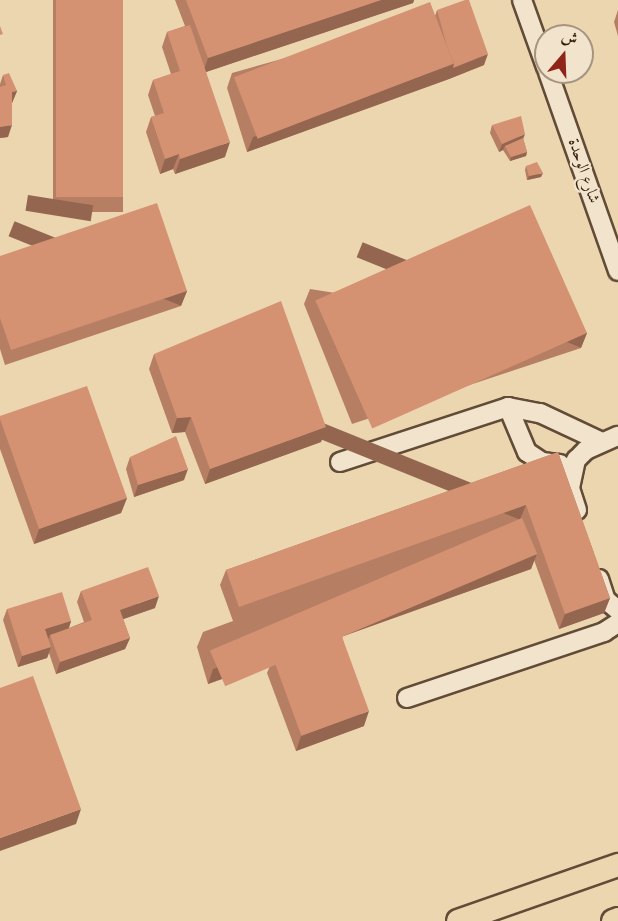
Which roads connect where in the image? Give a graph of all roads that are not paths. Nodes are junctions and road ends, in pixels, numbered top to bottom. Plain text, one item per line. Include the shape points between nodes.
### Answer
1 (522, 0) edge
2 (534, 34) edge
3 (552, 84) edge
4 (618, 271) edge
5 (508, 407) junction
6 (610, 439) edge
7 (576, 460) junction
8 (340, 462) dead end
9 (585, 533) edge
10 (595, 566) edge
11 (618, 610) edge
12 (618, 622) edge
13 (407, 698) dead end
14 (618, 865) edge
15 (618, 919) edge
16 (458, 921) edge
17 (614, 921) edge

1 - 2 lane
3 - 4 lane, شارع الوحدة
5 - 6 lane via 540,413
5 - 7 lane via 527,452 542,462 560,464
5 - 8 lane
6 - 7 lane
7 - 9 lane via 570,488
10 - 11 lane via 606,600
12 - 13 lane via 604,632
14 - 16 main road
15 - 17 main road

